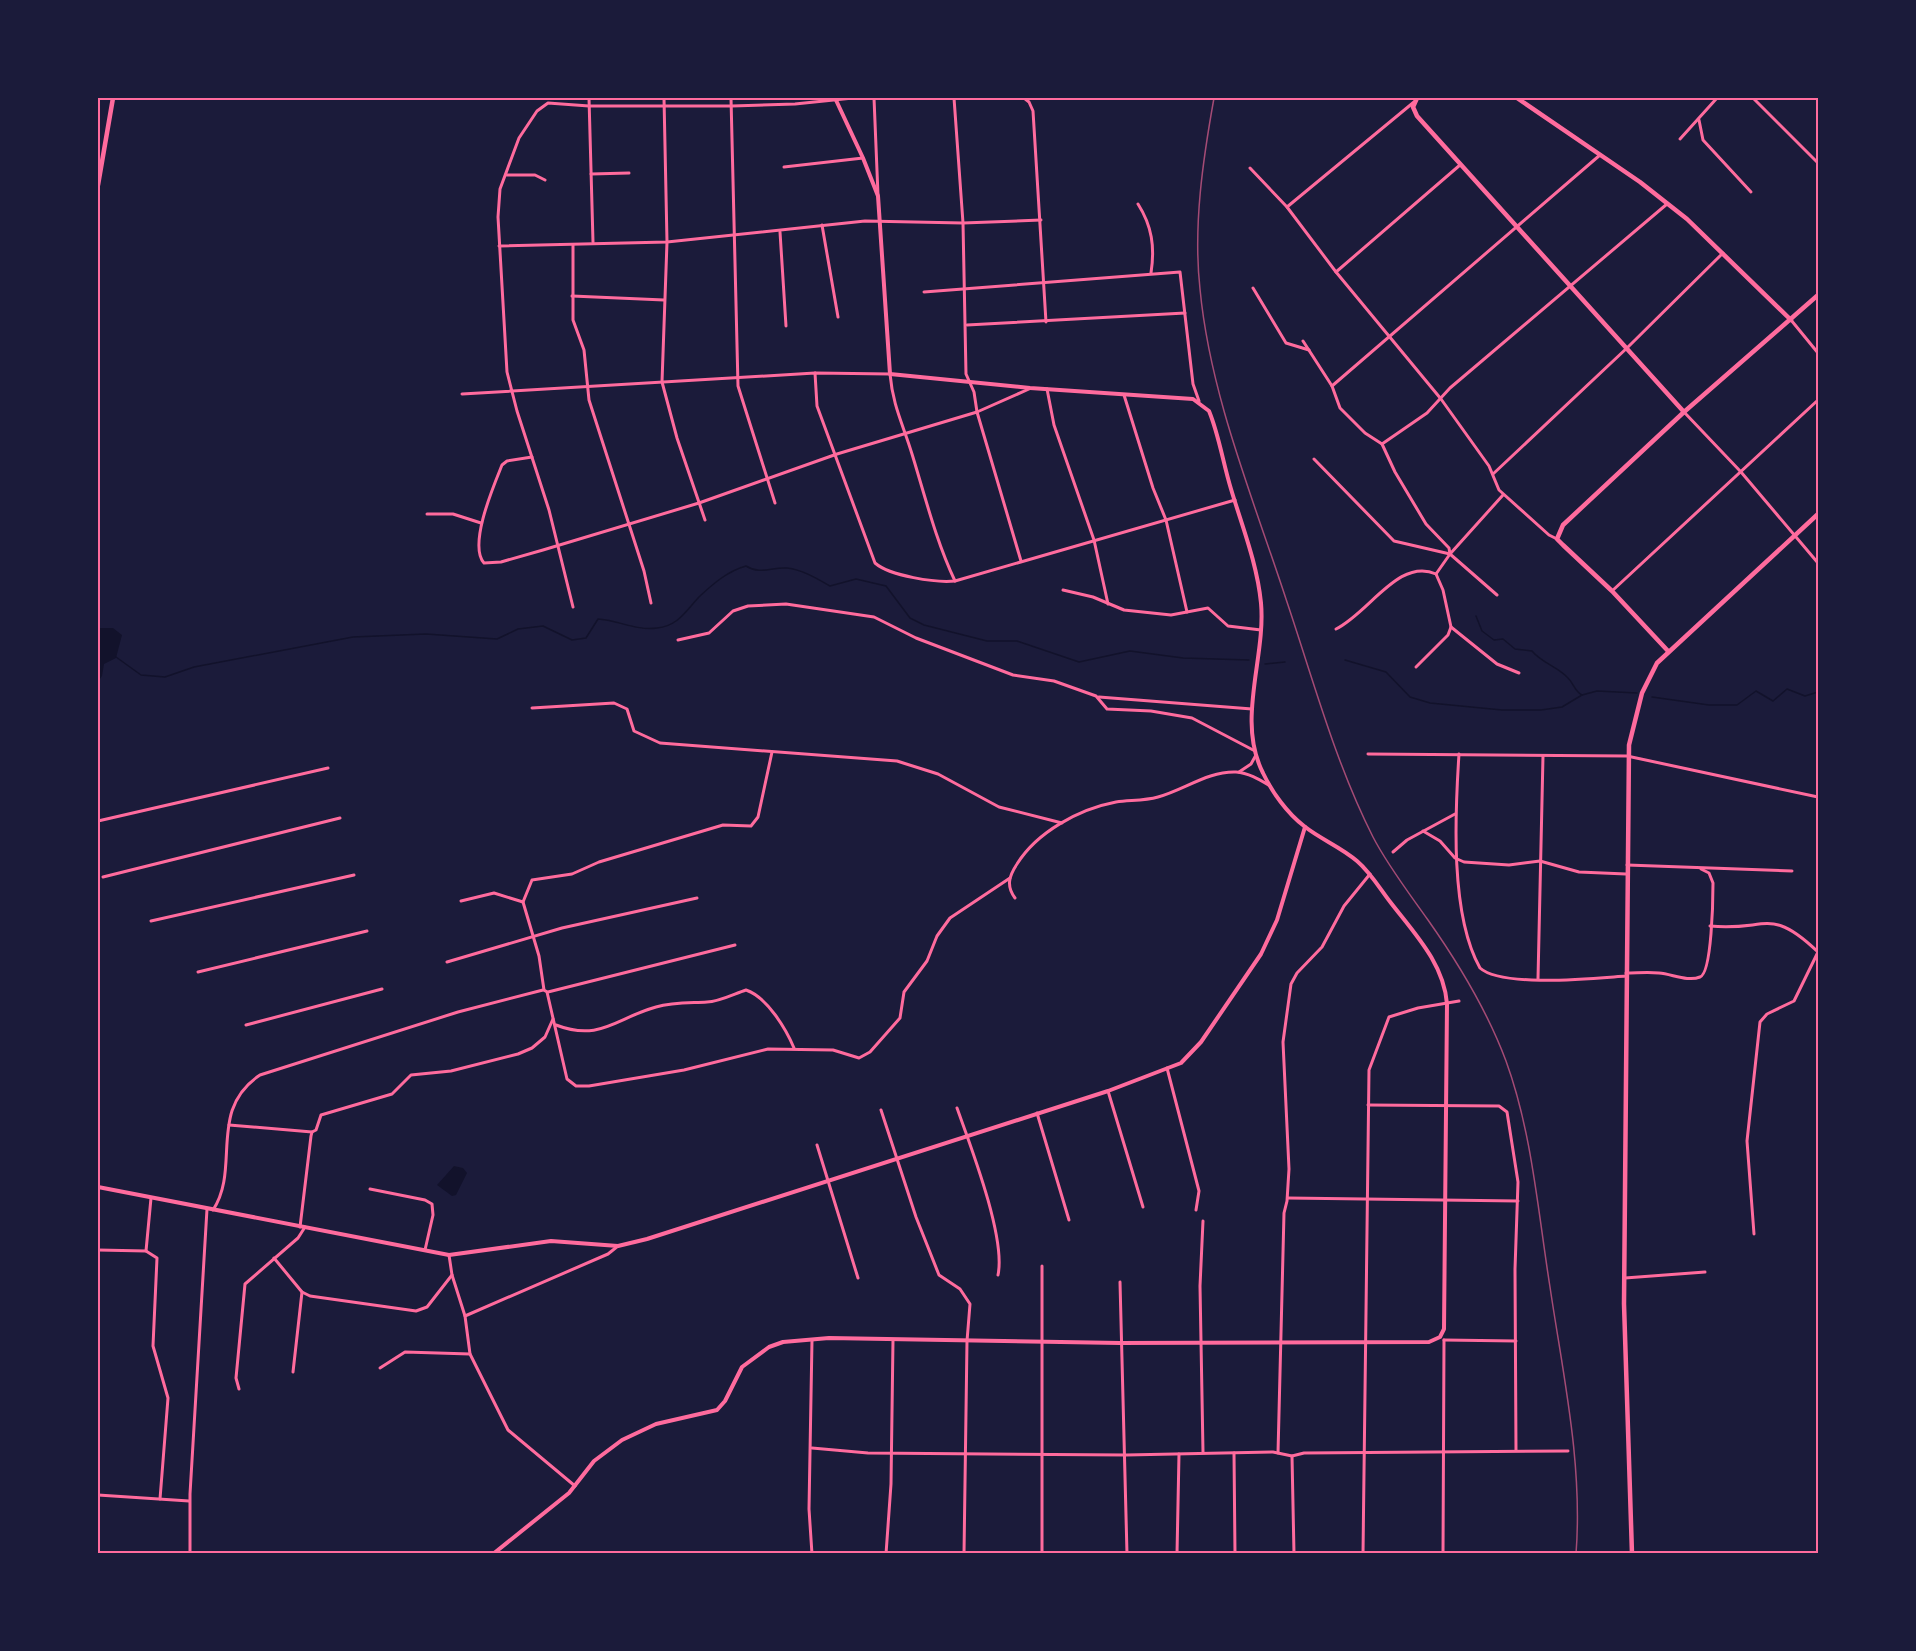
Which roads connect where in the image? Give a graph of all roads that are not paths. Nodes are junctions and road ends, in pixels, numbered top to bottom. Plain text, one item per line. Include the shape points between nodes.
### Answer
1 (113, 98) edge
2 (589, 98) edge
3 (664, 98) edge
4 (732, 98) edge
5 (795, 98) edge
6 (853, 98) edge
7 (874, 98) edge
8 (954, 98) edge
9 (1024, 98) edge
10 (1517, 98) edge
11 (1717, 98) edge
12 (1753, 98) edge
13 (835, 99) edge
14 (1415, 100) edge
15 (795, 104) junction
16 (589, 106) junction
17 (664, 106) junction
18 (732, 106) junction
19 (1700, 120) junction
20 (1680, 139) dead end
21 (1600, 155) junction
22 (863, 158) junction
23 (1818, 163) edge
24 (1460, 165) junction
25 (784, 167) dead end
26 (1250, 168) dead end
27 (630, 173) dead end
28 (591, 174) junction
29 (507, 175) junction
30 (545, 180) dead end
31 (98, 185) edge
32 (1750, 192) dead end
33 (878, 196) junction
34 (1138, 204) dead end
35 (1667, 204) junction
36 (1287, 207) junction
37 (1041, 220) junction
38 (880, 223) junction
39 (963, 223) junction
40 (822, 225) junction
41 (1516, 225) junction
42 (780, 231) junction
43 (734, 236) junction
44 (593, 242) junction
45 (667, 242) junction
46 (573, 244) junction
47 (499, 246) junction
48 (1723, 253) junction
49 (1336, 272) junction
50 (1151, 273) junction
51 (1042, 281) junction
52 (1571, 286) junction
53 (966, 287) junction
54 (1253, 288) dead end
55 (924, 292) dead end
56 (1818, 295) edge
57 (572, 296) junction
58 (664, 300) junction
59 (1185, 313) junction
60 (838, 317) dead end
61 (1791, 320) junction
62 (1046, 322) junction
63 (786, 326) dead end
64 (967, 326) junction
65 (1391, 337) junction
66 (1303, 341) dead end
67 (1628, 347) junction
68 (1309, 350) junction
69 (1818, 353) edge
70 (815, 373) junction
71 (890, 374) junction
72 (738, 377) junction
73 (662, 382) junction
74 (969, 382) junction
75 (586, 384) junction
76 (1332, 386) junction
77 (1030, 388) junction
78 (1047, 389) junction
79 (512, 390) junction
80 (1124, 393) junction
81 (462, 394) dead end
82 (1442, 399) junction
83 (1818, 400) edge
84 (1199, 401) junction
85 (977, 412) junction
86 (1684, 412) junction
87 (906, 432) junction
88 (1382, 444) junction
89 (837, 454) junction
90 (532, 457) junction
91 (1314, 459) dead end
92 (1741, 472) junction
93 (1493, 475) junction
94 (769, 478) junction
95 (1503, 495) junction
96 (1235, 500) junction
97 (699, 503) junction
98 (775, 503) dead end
99 (427, 514) dead end
100 (1818, 514) edge
101 (705, 520) dead end
102 (1166, 520) junction
103 (481, 524) junction
104 (628, 524) junction
105 (1795, 536) junction
106 (1557, 539) junction
107 (1094, 540) junction
108 (557, 546) junction
109 (1450, 554) junction
110 (1021, 561) junction
111 (1818, 563) edge
112 (1436, 574) junction
113 (955, 581) junction
114 (1063, 590) dead end
115 (1612, 591) junction
116 (1497, 595) dead end
117 (651, 603) dead end
118 (1108, 604) junction
119 (573, 608) dead end
120 (1187, 612) junction
121 (1452, 627) junction
122 (1336, 628) dead end
123 (1261, 630) junction
124 (678, 640) dead end
125 (1668, 651) junction
126 (1416, 668) dead end
127 (1519, 673) dead end
128 (1098, 697) junction
129 (532, 708) dead end
130 (1253, 709) junction
131 (772, 752) junction
132 (1256, 753) junction
133 (1368, 754) dead end
134 (1460, 754) junction
135 (1543, 756) junction
136 (1627, 756) junction
137 (328, 768) dead end
138 (1239, 772) junction
139 (1271, 786) junction
140 (1818, 797) edge
141 (1455, 814) junction
142 (340, 818) dead end
143 (98, 821) edge
144 (1062, 824) junction
145 (1305, 827) junction
146 (1423, 831) junction
147 (1393, 852) dead end
148 (1455, 858) junction
149 (1540, 861) junction
150 (1626, 865) junction
151 (1701, 869) junction
152 (1792, 871) dead end
153 (1370, 874) junction
154 (1626, 874) junction
155 (354, 875) dead end
156 (103, 877) dead end
157 (1010, 878) junction
158 (697, 898) dead end
159 (1015, 898) dead end
160 (462, 901) dead end
161 (523, 902) junction
162 (151, 921) dead end
163 (1710, 926) junction
164 (367, 931) dead end
165 (533, 936) junction
166 (735, 945) dead end
167 (1818, 952) edge
168 (447, 962) dead end
169 (198, 972) dead end
170 (1626, 975) junction
171 (1538, 979) junction
172 (382, 989) dead end
173 (545, 991) junction
174 (1459, 1001) dead end
175 (1447, 1004) junction
176 (553, 1019) junction
177 (246, 1025) dead end
178 (556, 1025) junction
179 (794, 1048) junction
180 (1167, 1068) junction
181 (1108, 1091) junction
182 (1368, 1105) junction
183 (1446, 1106) junction
184 (957, 1108) dead end
185 (881, 1110) dead end
186 (1037, 1113) junction
187 (229, 1125) junction
188 (312, 1132) junction
189 (967, 1135) junction
190 (817, 1145) dead end
191 (898, 1158) junction
192 (829, 1179) junction
193 (98, 1187) edge
194 (370, 1189) dead end
195 (151, 1198) junction
196 (1288, 1198) junction
197 (1366, 1199) junction
198 (1445, 1199) junction
199 (1518, 1201) junction
200 (1143, 1207) dead end
201 (207, 1209) junction
202 (213, 1210) junction
203 (1196, 1210) dead end
204 (1069, 1220) dead end
205 (1203, 1221) dead end
206 (302, 1227) junction
207 (1754, 1234) dead end
208 (618, 1246) junction
209 (98, 1250) edge
210 (424, 1250) junction
211 (146, 1251) junction
212 (449, 1255) junction
213 (274, 1258) junction
214 (1042, 1266) dead end
215 (1705, 1272) dead end
216 (452, 1275) junction
217 (998, 1275) dead end
218 (858, 1278) dead end
219 (1625, 1278) junction
220 (1120, 1282) dead end
221 (302, 1292) junction
222 (465, 1316) junction
223 (813, 1338) junction
224 (1442, 1339) junction
225 (893, 1340) junction
226 (967, 1341) junction
227 (1040, 1341) junction
228 (1203, 1341) junction
229 (1516, 1341) junction
230 (1281, 1342) junction
231 (1365, 1342) junction
232 (1120, 1343) junction
233 (471, 1354) junction
234 (380, 1368) dead end
235 (293, 1372) dead end
236 (239, 1389) dead end
237 (98, 1399) edge
238 (98, 1432) edge
239 (812, 1448) junction
240 (1444, 1451) junction
241 (1516, 1451) junction
242 (1568, 1451) dead end
243 (891, 1452) junction
244 (965, 1452) junction
245 (1203, 1452) junction
246 (1041, 1453) junction
247 (1234, 1453) junction
248 (1278, 1453) junction
249 (1363, 1453) junction
250 (1179, 1454) junction
251 (1126, 1455) junction
252 (1292, 1456) junction
253 (575, 1486) junction
254 (98, 1494) edge
255 (160, 1499) junction
256 (189, 1501) junction
257 (190, 1554) edge
258 (493, 1554) edge
259 (813, 1554) edge
260 (886, 1554) edge
261 (964, 1554) edge
262 (1042, 1554) edge
263 (1127, 1554) edge
264 (1177, 1554) edge
265 (1235, 1554) edge
266 (1294, 1554) edge
267 (1363, 1554) edge
268 (1443, 1554) edge
269 (1632, 1554) edge

1 - 31 main road
2 - 16 street
3 - 17 street
4 - 18 street
5 - 15 street
6 - 13 street
7 - 33 street
8 - 39 street
9 - 37 street via 1033,111
10 - 21 main road
11 - 19 street
12 - 23 street
13 - 15 street
13 - 22 street
14 - 24 main road via 1417,116
14 - 36 street
15 - 18 street
16 - 17 street
16 - 28 street
16 - 29 street via 548,103 537,111 519,138
17 - 18 street
17 - 45 street
18 - 43 street
19 - 20 street
19 - 32 street via 1703,140
21 - 35 main road
21 - 41 street
22 - 25 street
22 - 33 street
24 - 41 main road
24 - 49 street
26 - 36 street
27 - 28 street
28 - 44 street
29 - 30 street via 535,175
29 - 47 street via 500,192
33 - 38 street
34 - 50 street via 1150,227
35 - 48 main road
35 - 52 street
36 - 49 street
37 - 39 street
37 - 51 street
38 - 39 street
38 - 40 street
38 - 71 street
39 - 53 street
40 - 42 street
40 - 60 street
41 - 52 main road
41 - 65 street
42 - 43 street
42 - 63 street
43 - 45 street
43 - 72 street
44 - 45 street
44 - 46 street
45 - 58 street
46 - 47 street
46 - 57 street
47 - 79 street via 507,372
48 - 61 main road
48 - 67 street
49 - 65 street
50 - 51 street
50 - 59 street via 1180,272
51 - 53 street
51 - 62 street
52 - 67 main road
52 - 82 street via 1450,388
53 - 55 street
53 - 64 street
54 - 68 street via 1286,342
56 - 61 main road
57 - 58 street
57 - 75 street via 573,320 584,350
58 - 73 street
59 - 62 street
59 - 84 street via 1193,384
61 - 69 street
61 - 86 main road
62 - 64 street
64 - 74 street
65 - 76 street
65 - 82 street
66 - 68 street
67 - 86 main road
67 - 93 street
68 - 76 street
70 - 71 street
70 - 72 street
70 - 89 street via 817,406
71 - 74 street
71 - 87 street via 893,405
72 - 73 street
72 - 94 street via 739,391
73 - 75 street
73 - 97 street
74 - 77 street
74 - 85 street
75 - 79 street
75 - 104 street
76 - 88 street via 1340,408
77 - 78 street
77 - 85 street
78 - 80 street
78 - 107 street via 1054,425
79 - 81 street
79 - 90 street
80 - 84 street
80 - 102 street
82 - 88 street
82 - 93 street
83 - 92 street
84 - 96 street via 1210,414
85 - 87 street
85 - 110 street
86 - 92 street
86 - 106 main road via 1563,525
87 - 89 street
87 - 113 street
88 - 109 street via 1426,524
89 - 94 street
89 - 113 street via 877,565 914,578
90 - 103 street via 502,465
90 - 108 street
91 - 109 street via 1394,541
92 - 105 street
92 - 115 street
93 - 95 street
94 - 97 street
94 - 98 street
95 - 106 street
95 - 109 street
96 - 102 street
96 - 123 street via 1259,589
97 - 101 street
97 - 104 street
99 - 103 street via 453,514
100 - 105 main road
102 - 107 street
102 - 120 street
103 - 108 street via 480,556 484,563
104 - 108 street
104 - 117 street
105 - 111 street
105 - 125 main road
106 - 115 main road
107 - 110 street
107 - 118 street
108 - 119 street
109 - 112 street
109 - 116 street
110 - 113 street
112 - 121 street
112 - 122 street via 1404,574 1354,619
114 - 118 street
115 - 125 main road
118 - 120 street via 1171,615
120 - 123 street via 1208,608 1228,626
121 - 126 street
121 - 127 street via 1497,664
123 - 130 street
124 - 128 street via 709,633 738,609 786,604 881,619 916,638 1013,675 1054,681
125 - 136 main road via 1652,671 1642,693
128 - 130 street
128 - 132 street via 1107,709 1198,719
129 - 131 street via 618,704 627,709 634,732 653,741
130 - 132 street
131 - 144 street via 897,761 938,774 999,807
131 - 161 street via 758,816 751,826 723,825 599,862 572,874 532,880
132 - 138 street via 1251,764
132 - 139 street
133 - 134 street
134 - 135 street
134 - 141 street
135 - 136 street
135 - 149 street
136 - 140 street
136 - 150 main road
137 - 143 street
138 - 139 street
138 - 144 street via 1210,776 1156,798 1098,807
139 - 145 street
141 - 146 street
141 - 148 street
142 - 156 street
144 - 157 street via 1033,843
145 - 153 street via 1348,854
145 - 180 street via 1277,920 1261,954 1201,1042 1181,1063
146 - 147 street
146 - 148 street via 1440,841
148 - 149 street via 1488,865
148 - 171 street via 1465,919 1478,965 1494,975
149 - 154 street via 1579,872
149 - 171 street
150 - 151 street
150 - 154 main road
151 - 152 street
151 - 163 street via 1709,873 1713,883
153 - 175 street via 1432,958 1443,980
153 - 196 street via 1344,906 1322,947 1292,980 1283,1042 1289,1114
154 - 170 main road
155 - 162 street
157 - 159 street via 1009,887
157 - 179 street via 950,918 927,961 904,992 900,1018 870,1052 859,1058 833,1050
158 - 165 street
160 - 161 street via 494,893
161 - 165 street
163 - 167 street via 1780,923
163 - 170 street via 1708,967 1701,977 1655,972
164 - 169 street
165 - 168 street
165 - 173 street
166 - 173 street
167 - 207 street via 1794,1001 1767,1014 1760,1022 1747,1142
170 - 171 street
170 - 219 main road
172 - 177 street
173 - 176 street
173 - 187 street via 458,1012 268,1071 239,1094
174 - 175 street
175 - 182 street via 1389,1017 1370,1063
175 - 183 street
176 - 178 street
176 - 188 street via 545,1036 532,1048 451,1071 411,1075 392,1094 326,1112
178 - 179 street via 572,1031 599,1031 657,1007 710,1002 746,990 765,1005 789,1035
178 - 179 street via 567,1078 572,1084 597,1086 768,1049
180 - 181 street
180 - 203 street via 1198,1187
181 - 186 street
181 - 200 street
182 - 183 street
182 - 197 street
183 - 198 street
183 - 199 street via 1502,1107 1507,1112 1518,1176
184 - 189 street
185 - 191 street
186 - 189 street
186 - 204 street
187 - 188 street
187 - 202 street via 221,1195
188 - 206 street
189 - 191 street
189 - 217 street via 1000,1256
190 - 192 street
191 - 192 street
191 - 226 street via 939,1275 964,1294 971,1309
192 - 208 street
192 - 218 street
193 - 195 street
194 - 210 street via 432,1204 434,1215
195 - 201 street
195 - 211 street
196 - 197 street
196 - 230 street via 1284,1214
197 - 198 street
197 - 231 street
198 - 199 street
198 - 224 street
199 - 229 street
201 - 202 street
201 - 256 street
202 - 206 street
205 - 228 street
206 - 210 street
206 - 213 street
208 - 212 street via 557,1241
208 - 222 street via 608,1254
209 - 211 street
210 - 212 street
211 - 255 street via 155,1255 158,1262 153,1346 168,1398
212 - 216 street
213 - 221 street
213 - 236 street via 244,1288 236,1378
214 - 227 street
215 - 219 street
216 - 221 street via 424,1309 416,1311
216 - 222 street
219 - 269 main road
220 - 232 street
221 - 235 street
222 - 233 street
223 - 225 street
223 - 239 street
223 - 253 street via 783,1342 762,1351 742,1367 717,1410 656,1424 622,1440 594,1461
224 - 229 street
224 - 231 street
224 - 240 street
225 - 226 street
225 - 243 street
226 - 227 street
226 - 244 street
227 - 232 street
227 - 246 street
228 - 230 street
228 - 232 street
228 - 245 street
229 - 241 street
230 - 231 street
230 - 248 street
231 - 249 street
232 - 251 street
233 - 234 street via 405,1352
233 - 253 street via 508,1430
237 - 238 street
239 - 243 street
239 - 259 street via 809,1509
240 - 241 street
240 - 249 street
240 - 268 street
241 - 242 street
243 - 244 street
243 - 260 street
244 - 246 street
244 - 261 street
245 - 247 street
245 - 250 street
246 - 251 street
246 - 262 street
247 - 248 street
247 - 265 street
248 - 252 street
249 - 252 street
249 - 267 street
250 - 251 street
250 - 264 street
251 - 263 street
252 - 266 street
253 - 258 street
254 - 255 street
255 - 256 street
256 - 257 street

